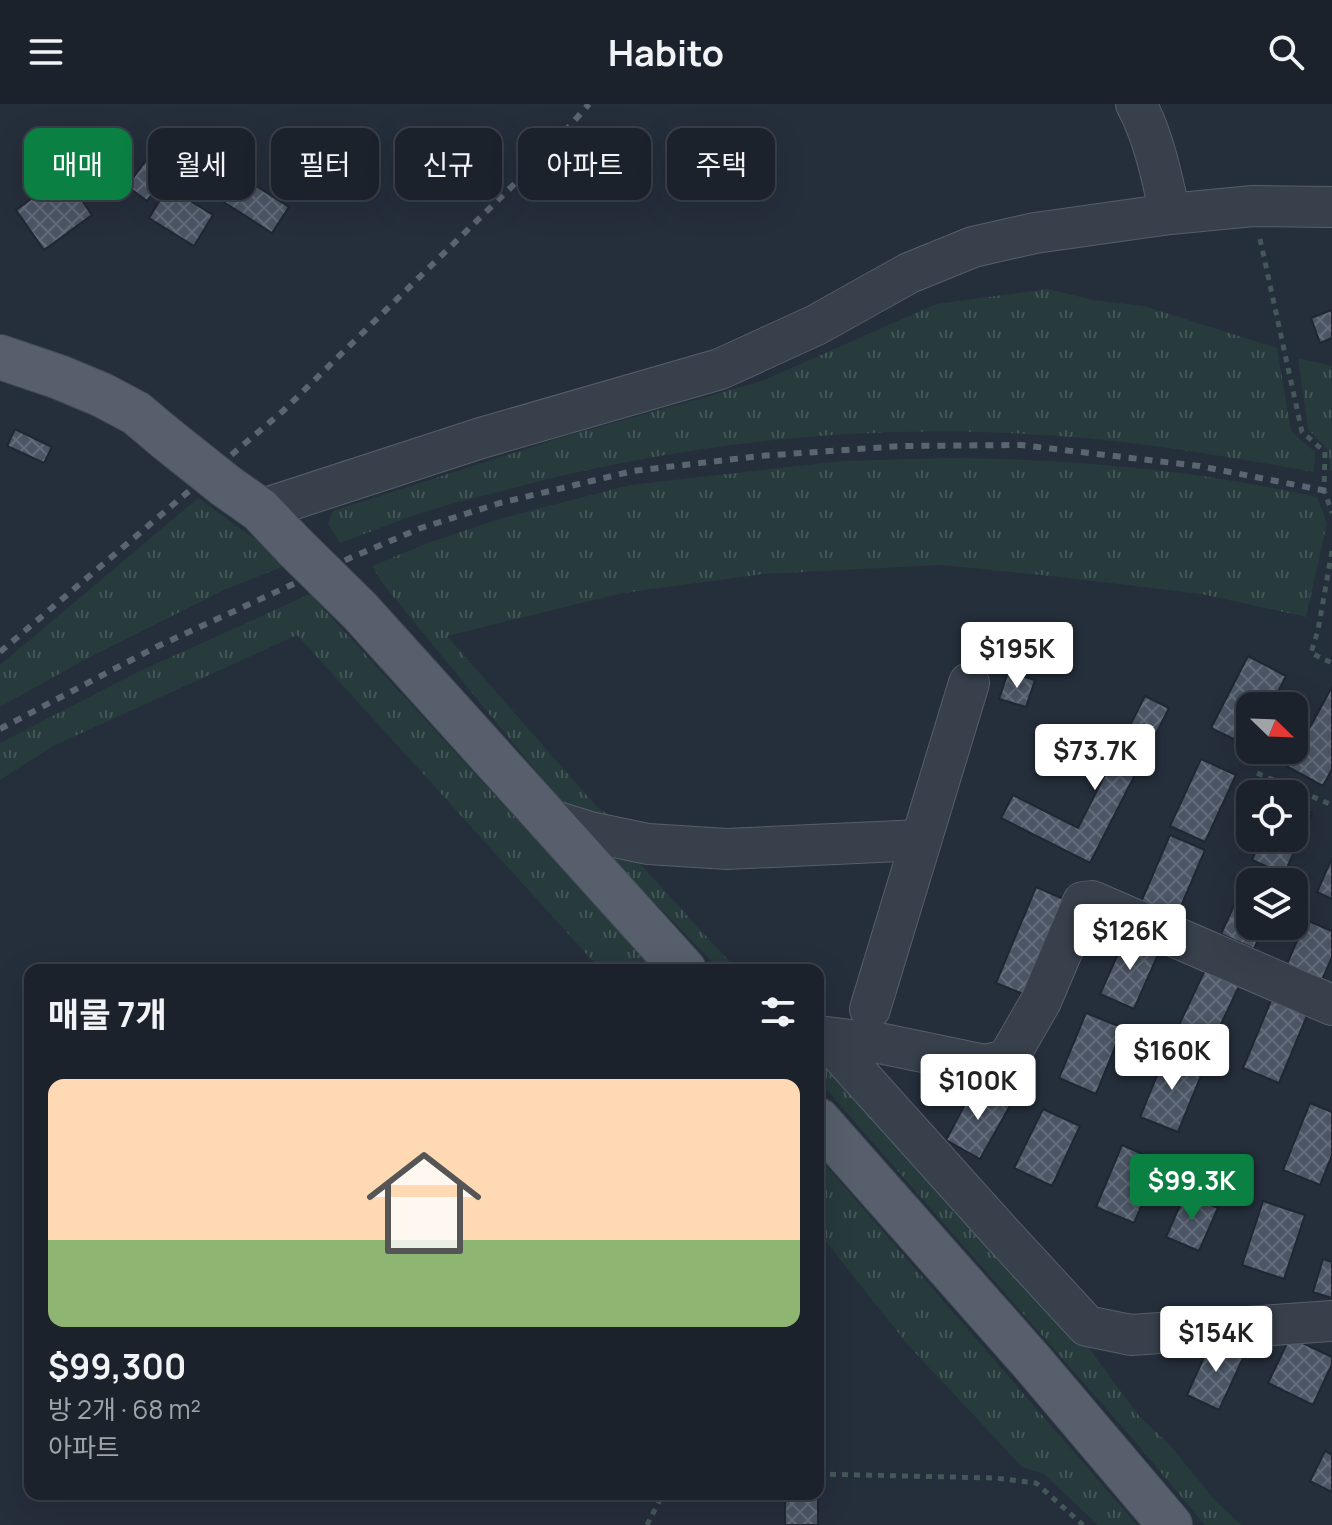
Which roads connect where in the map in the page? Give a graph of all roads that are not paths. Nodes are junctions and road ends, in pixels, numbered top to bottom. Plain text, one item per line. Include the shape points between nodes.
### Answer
1 (1136, 104) edge
2 (1332, 207) edge
3 (1170, 214) junction
4 (0, 357) edge
5 (243, 498) junction
6 (969, 683) dead end
7 (545, 818) junction
8 (921, 840) junction
9 (679, 964) edge
10 (1332, 1005) edge
11 (870, 1009) dead end
12 (824, 1037) edge
13 (824, 1039) edge
14 (824, 1127) edge
15 (1332, 1321) edge
16 (1170, 1525) edge

1 - 3 street
2 - 3 street via 1253,206
3 - 5 street via 973,247 909,273 816,325 720,369 481,438
4 - 5 main road, bridge via 136,413
5 - 7 main road, bridge via 360,611
6 - 8 street
7 - 8 street via 648,844 727,849
7 - 9 main road
8 - 11 street
10 - 12 street via 1092,901 1083,902 1041,1001 1007,1060 985,1065
13 - 15 street via 1087,1326 1131,1335
14 - 16 main road

